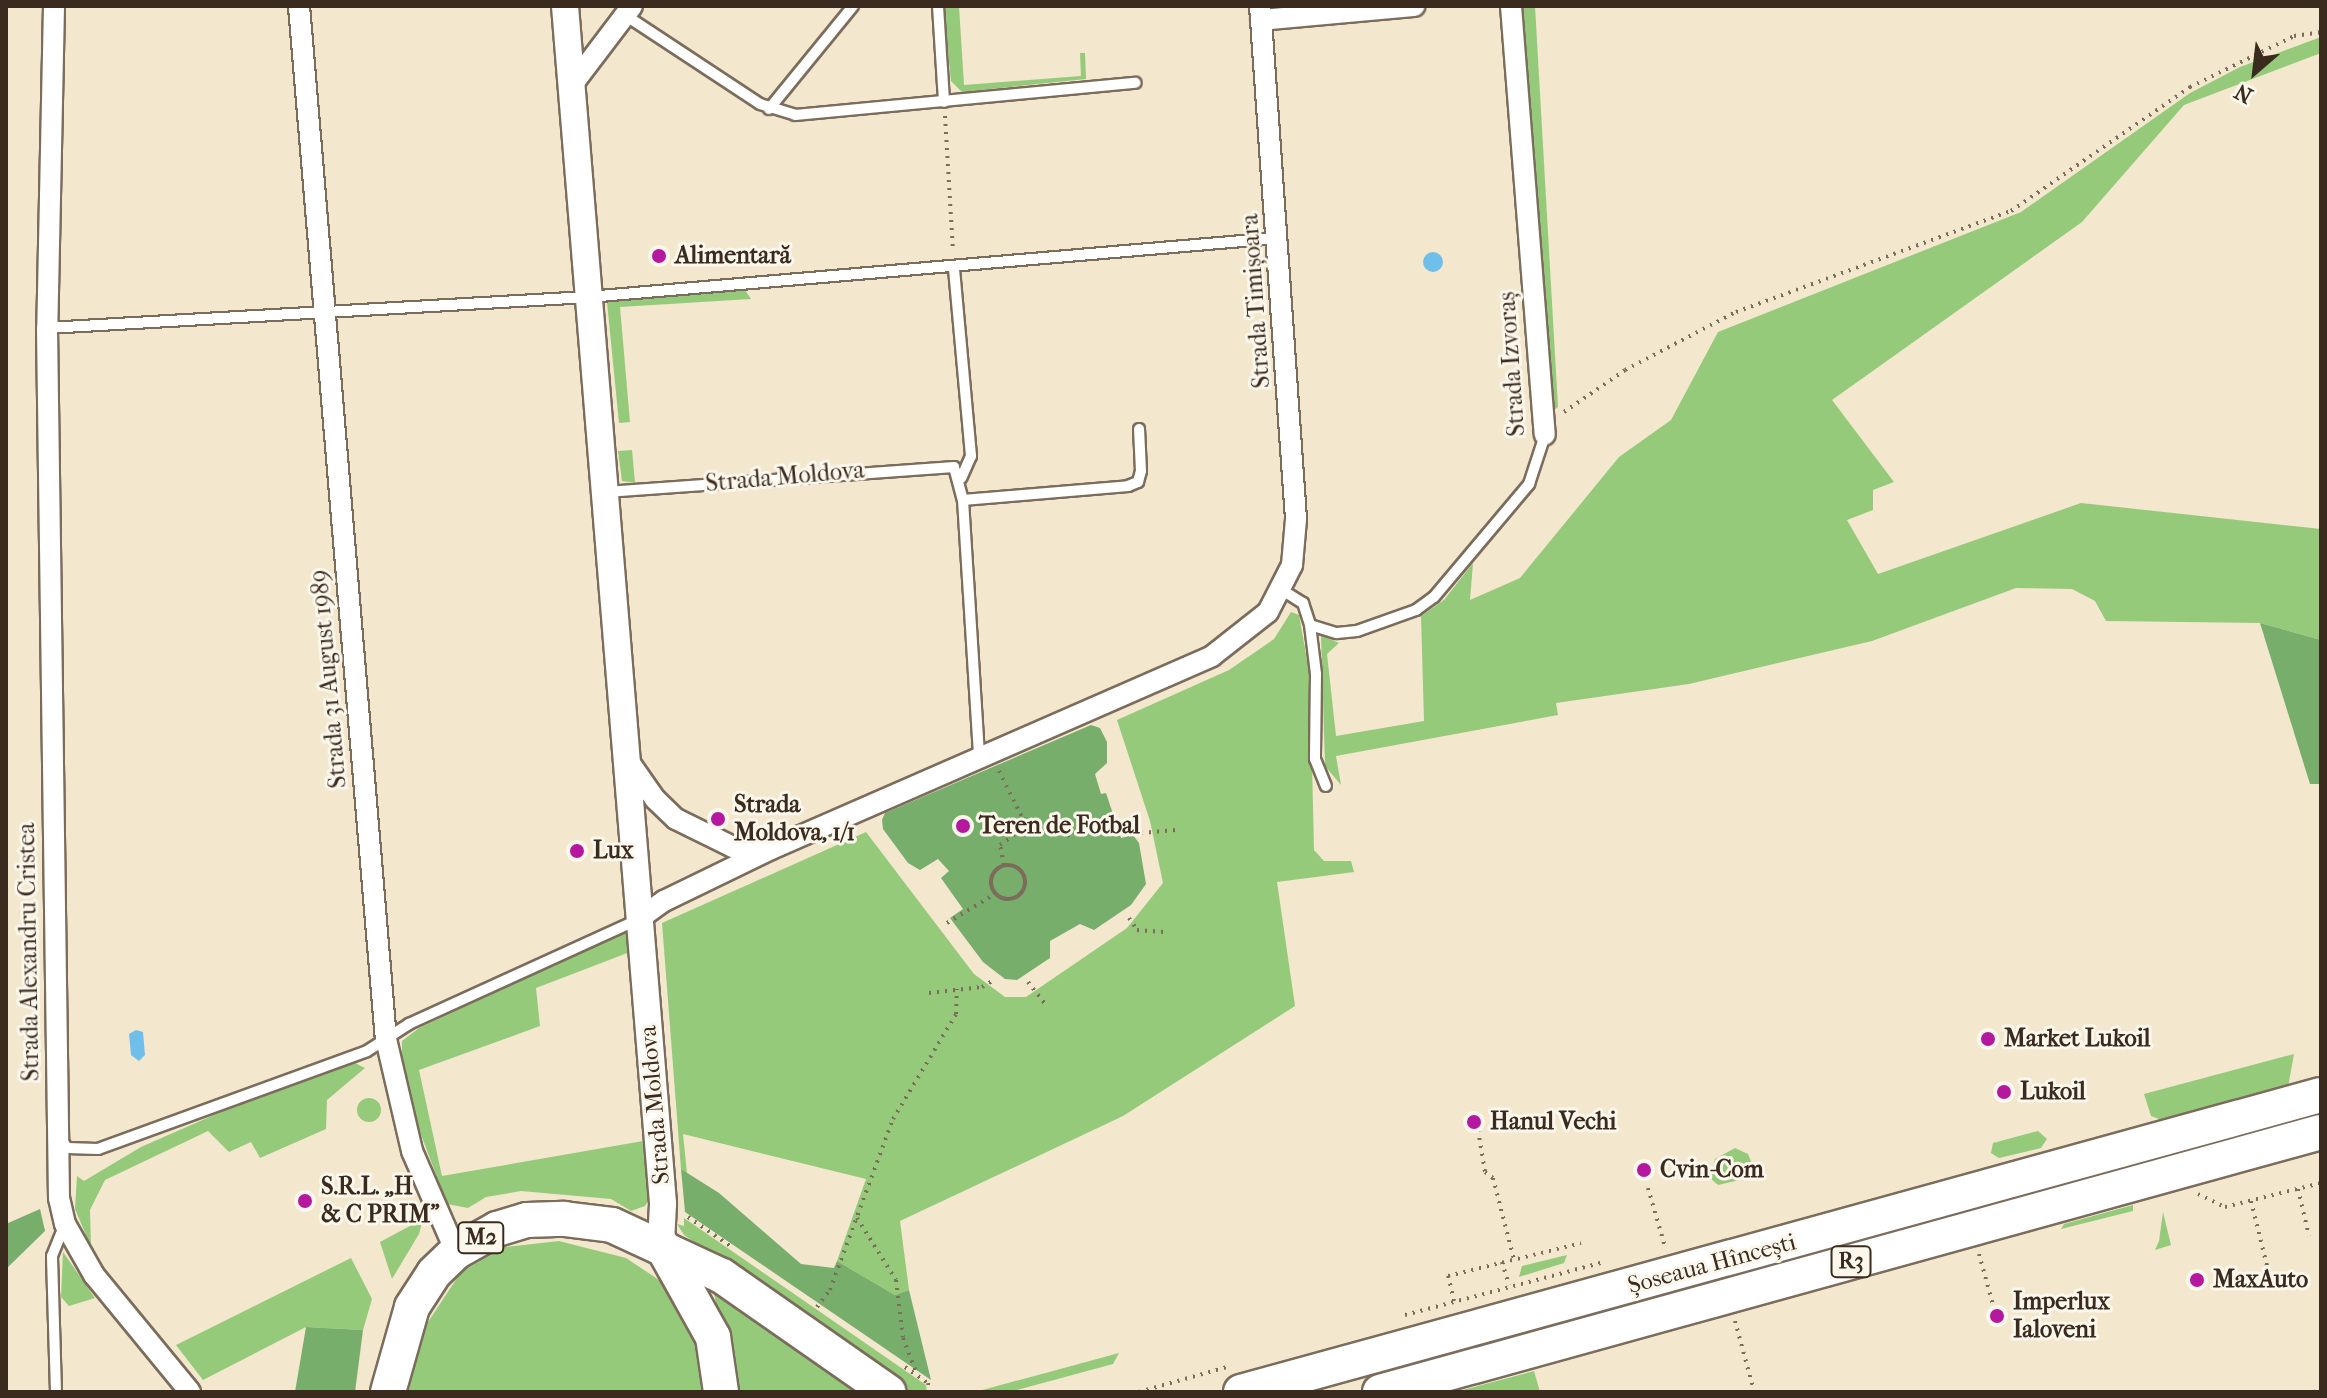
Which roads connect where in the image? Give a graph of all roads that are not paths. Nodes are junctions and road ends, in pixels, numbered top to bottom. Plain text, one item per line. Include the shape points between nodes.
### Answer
1 (54, 6) edge
2 (299, 6) edge
3 (565, 6) edge
4 (853, 6) edge
5 (938, 6) edge
6 (1414, 6) edge
7 (1511, 6) edge
8 (629, 10) edge
9 (1261, 13) edge
10 (1135, 83) dead end
11 (572, 85) junction
12 (944, 102) junction
13 (769, 109) junction
14 (1278, 238) junction
15 (954, 269) junction
16 (588, 297) junction
17 (324, 315) junction
18 (47, 328) junction
19 (1139, 429) dead end
20 (1545, 435) joint
21 (961, 478) junction
22 (603, 492) junction
23 (963, 500) junction
24 (1282, 590) junction
25 (1310, 625) junction
26 (623, 754) junction
27 (981, 766) junction
28 (1326, 786) dead end
29 (771, 849) junction
30 (639, 919) junction
31 (386, 1039) junction
32 (2321, 1095) edge
33 (2321, 1132) edge
34 (57, 1134) junction
35 (65, 1224) junction
36 (661, 1244) junction
37 (456, 1252) junction
38 (56, 1392) edge
39 (190, 1392) edge
40 (388, 1392) edge
41 (721, 1392) edge
42 (888, 1392) edge
43 (1241, 1392) edge
44 (1380, 1392) edge

1 - 18 street, Strada Alexandru Cristea
2 - 17 street, Strada 31 August 1989
3 - 11 street, Strada Moldova
4 - 13 lane
5 - 12 lane
6 - 9 street
7 - 20 street, Strada Izvoraș
8 - 11 street
8 - 13 lane
9 - 14 street, Strada Timișoara
10 - 12 lane
11 - 16 street, Strada Moldova
12 - 13 lane via 823,115
14 - 15 lane
14 - 24 street, Strada Timișoara via 1296,519 1292,565
15 - 16 lane
15 - 21 lane via 971,456
16 - 17 lane
16 - 22 street, Strada Moldova
17 - 18 lane
17 - 31 street, Strada 31 August 1989
18 - 34 street, Strada Alexandru Cristea
19 - 23 lane via 1138,482
20 - 25 lane, Strada Izvoraș via 1529,484 1434,597 1416,610 1357,631 1337,633
21 - 22 lane, Strada Moldova via 954,467 941,465
21 - 23 lane
22 - 26 street, Strada Moldova
23 - 27 lane
24 - 25 lane via 1303,603
24 - 27 street via 1268,612 1212,656
25 - 28 lane via 1316,674 1315,759
26 - 29 street via 676,819 733,847
26 - 30 street, Strada Moldova
27 - 29 street
29 - 30 street via 664,901
30 - 31 lane
30 - 36 street, Strada Moldova via 663,1204
31 - 34 lane via 98,1149 67,1148
31 - 37 street, Strada 31 August 1989 via 412,1151
32 - 43 highway, Șoseaua Hîncești / R3
33 - 44 highway, Șoseaua Hîncești / R3
34 - 35 street, Strada Alexandru Cristea
35 - 38 lane, Strada Alexandru Cristea via 52,1256
35 - 39 street, Strada Alexandru Cristea via 94,1275
36 - 37 highway, M2 via 612,1225 527,1220
36 - 41 highway via 713,1337
36 - 42 highway, M2 via 722,1276
37 - 40 highway, M2 via 412,1307

